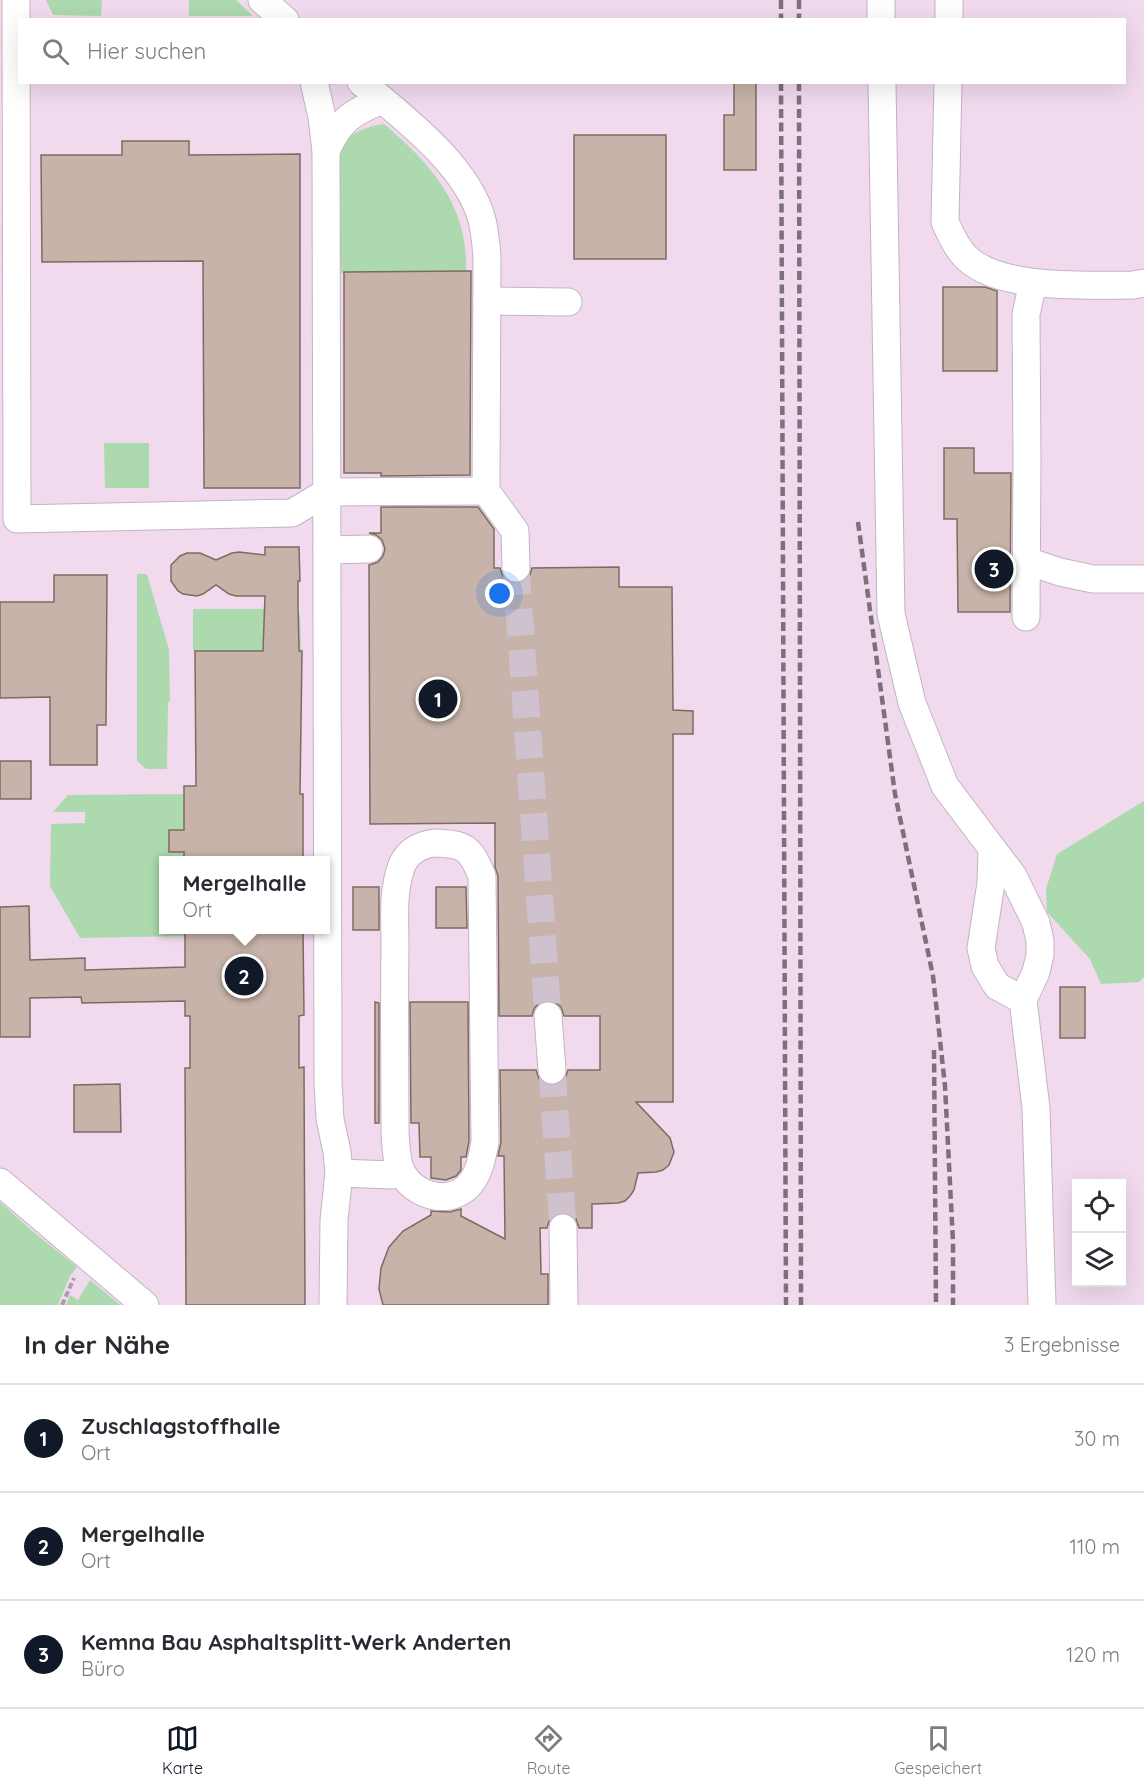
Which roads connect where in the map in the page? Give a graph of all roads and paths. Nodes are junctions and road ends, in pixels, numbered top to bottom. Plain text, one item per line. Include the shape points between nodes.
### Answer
1 (16, 0) edge
2 (262, 0) edge
3 (881, 0) edge
4 (949, 0) edge
5 (283, 18) edge
6 (881, 18) edge
7 (949, 18) edge
8 (18, 52) edge
9 (314, 84) edge
10 (363, 84) edge
11 (882, 84) edge
12 (948, 84) edge
13 (382, 100) junction
14 (326, 151) junction
15 (1033, 283) junction
16 (1144, 283) edge
17 (487, 301) junction
18 (568, 302) dead end
19 (486, 491) junction
20 (327, 492) junction
21 (9, 519) edge
22 (369, 549) dead end
23 (327, 550) junction
24 (1027, 561) junction
25 (516, 568) tunnel mouth
26 (1144, 579) edge
27 (1026, 617) dead end
28 (992, 849) junction
29 (328, 856) edge
30 (328, 934) edge
31 (1023, 1000) junction
32 (548, 1016) tunnel mouth
33 (552, 1070) tunnel mouth
34 (401, 1172) junction
35 (339, 1173) junction
36 (0, 1182) edge
37 (562, 1228) tunnel mouth
38 (145, 1305) edge
39 (333, 1305) edge
40 (564, 1305) edge
41 (1042, 1305) edge

1 - 8 lane
2 - 5 lane
3 - 6 lane
4 - 7 lane
8 - 21 lane
9 - 14 lane
10 - 13 lane
11 - 28 lane via 891,614 912,702 945,786
12 - 15 lane via 945,222 963,255 978,267
13 - 14 lane via 347,118 335,131
13 - 17 lane via 434,145 465,180 482,219
14 - 20 lane
15 - 16 lane
15 - 24 lane via 1026,314
17 - 18 lane
17 - 19 lane
19 - 20 lane
19 - 25 lane via 515,531
20 - 21 lane via 292,513
20 - 23 lane
22 - 23 lane
23 - 29 lane
24 - 26 lane via 1093,579
24 - 27 lane
28 - 31 lane via 1013,876 1036,923 1040,941 1036,972
28 - 31 lane via 981,948 985,966 997,986
30 - 35 lane via 328,1082
31 - 41 lane via 1036,1108
32 - 33 lane
34 - 34 lane via 395,1132 396,886 402,864 411,852 440,833 450,843 471,852 482,876 485,1142 475,1176 467,1188 454,1195 438,1197 422,1192
34 - 35 lane
35 - 39 lane
36 - 38 lane
37 - 40 lane

